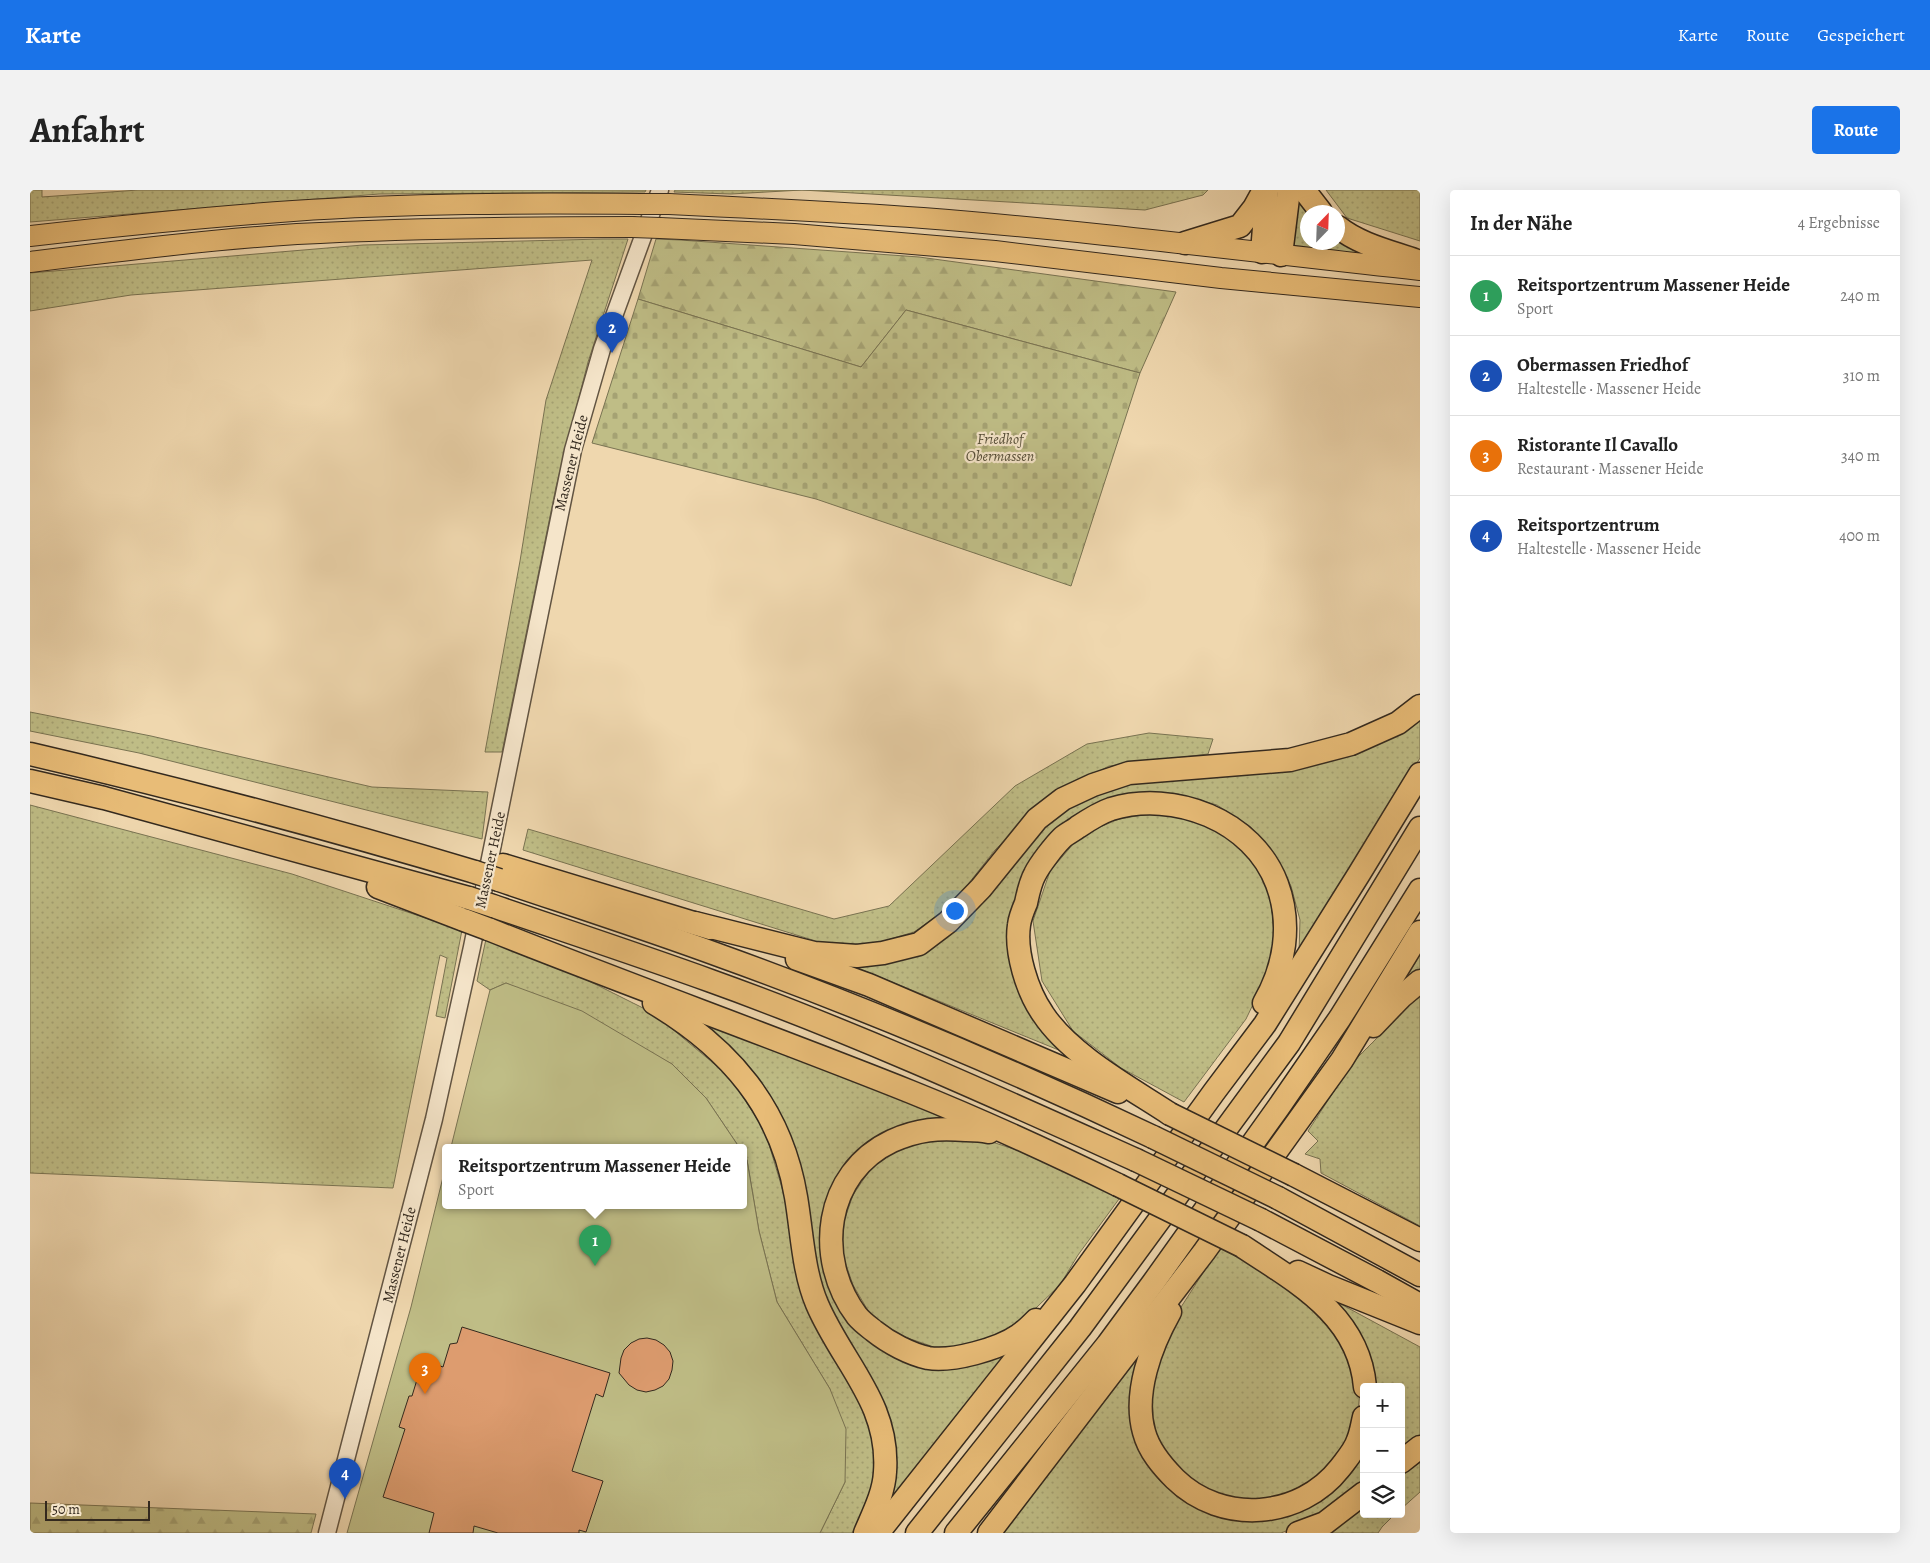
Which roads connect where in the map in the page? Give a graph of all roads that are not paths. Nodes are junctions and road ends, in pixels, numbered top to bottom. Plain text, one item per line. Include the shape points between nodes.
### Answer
1 (1266, 190) edge
2 (1289, 190) edge
3 (1304, 190) edge
4 (664, 197) edge
5 (1316, 205) edge
6 (1345, 232) edge
7 (30, 236) edge
8 (1185, 243) junction
9 (1271, 254) junction
10 (30, 262) edge
11 (1420, 262) edge
12 (1420, 270) edge
13 (1267, 282) junction
14 (1420, 297) edge
15 (1420, 706) edge
16 (30, 754) edge
17 (1420, 774) edge
18 (30, 781) edge
19 (1420, 828) edge
20 (501, 873) junction
21 (1420, 890) edge
22 (467, 909) junction
23 (696, 923) junction
24 (1420, 932) edge
25 (610, 977) junction
26 (1420, 981) edge
27 (1342, 1060) junction
28 (1214, 1092) junction
29 (1170, 1114) junction
30 (1044, 1150) junction
31 (1420, 1239) edge
32 (1242, 1246) junction
33 (1204, 1252) junction
34 (1420, 1275) edge
35 (1075, 1284) junction
36 (1420, 1306) edge
37 (1420, 1323) edge
38 (1365, 1383) edge
39 (1361, 1428) edge
40 (1420, 1447) edge
41 (1405, 1459) edge
42 (1360, 1496) edge
43 (326, 1533) edge
44 (865, 1533) edge
45 (878, 1533) edge
46 (917, 1533) edge
47 (956, 1533) edge
48 (989, 1533) edge
49 (1298, 1533) edge

1 - 8 highway via 1240,226
1 - 9 highway
2 - 9 highway
3 - 5 highway
4 - 7 main road, bridge via 641,204 511,202 294,211
4 - 8 main road
4 - 43 street, Massener Heide via 602,349 573,450 434,1119
6 - 11 highway
8 - 9 main road
9 - 12 main road
9 - 13 main road
10 - 13 main road, bridge via 295,234 420,229 660,228 794,234 995,251
13 - 14 main road
15 - 23 highway via 1398,723 1352,744 1290,760 1129,773 1063,799 1036,819 981,888 948,922 919,944 857,956 814,953
16 - 20 highway, bridge
17 - 28 highway via 1265,1024
18 - 22 highway via 280,846
19 - 46 highway via 1289,1043 1080,1328
20 - 23 highway
20 - 34 highway, bridge via 857,1008 995,1066 1278,1198
21 - 47 highway via 1340,1018 1153,1283
22 - 25 highway, bridge via 488,929
22 - 36 highway, bridge via 493,906 712,981 985,1092 1261,1220
23 - 29 highway via 869,985
24 - 27 highway
25 - 30 highway via 912,1093
25 - 44 highway via 676,1016 712,1044 743,1075 766,1110 786,1156 796,1194 806,1265 817,1304 874,1404 884,1438 885,1473 880,1496
26 - 27 highway
27 - 33 highway
28 - 29 highway via 1274,986 1284,954 1286,918 1278,887 1272,871 1256,849 1237,831 1212,815 1180,806 1142,803 1110,809 1062,838 1034,874 1019,925 1020,957 1032,997 1058,1032 1105,1072
28 - 35 highway
29 - 31 highway, bridge
30 - 32 highway, bridge
30 - 35 highway via 985,1131 937,1128 906,1135 881,1147 858,1164 832,1217 831,1252 841,1287 858,1317 888,1343 929,1358 967,1356 1019,1335
32 - 37 highway via 1328,1286
32 - 38 highway via 1295,1281 1337,1317 1364,1368
33 - 39 highway via 1160,1330 1143,1386 1141,1410 1144,1432 1153,1453 1168,1472 1185,1489 1232,1509 1255,1511 1281,1507 1302,1500 1332,1478 1358,1440
33 - 48 highway
35 - 45 highway
40 - 41 highway
42 - 49 highway via 1325,1523

